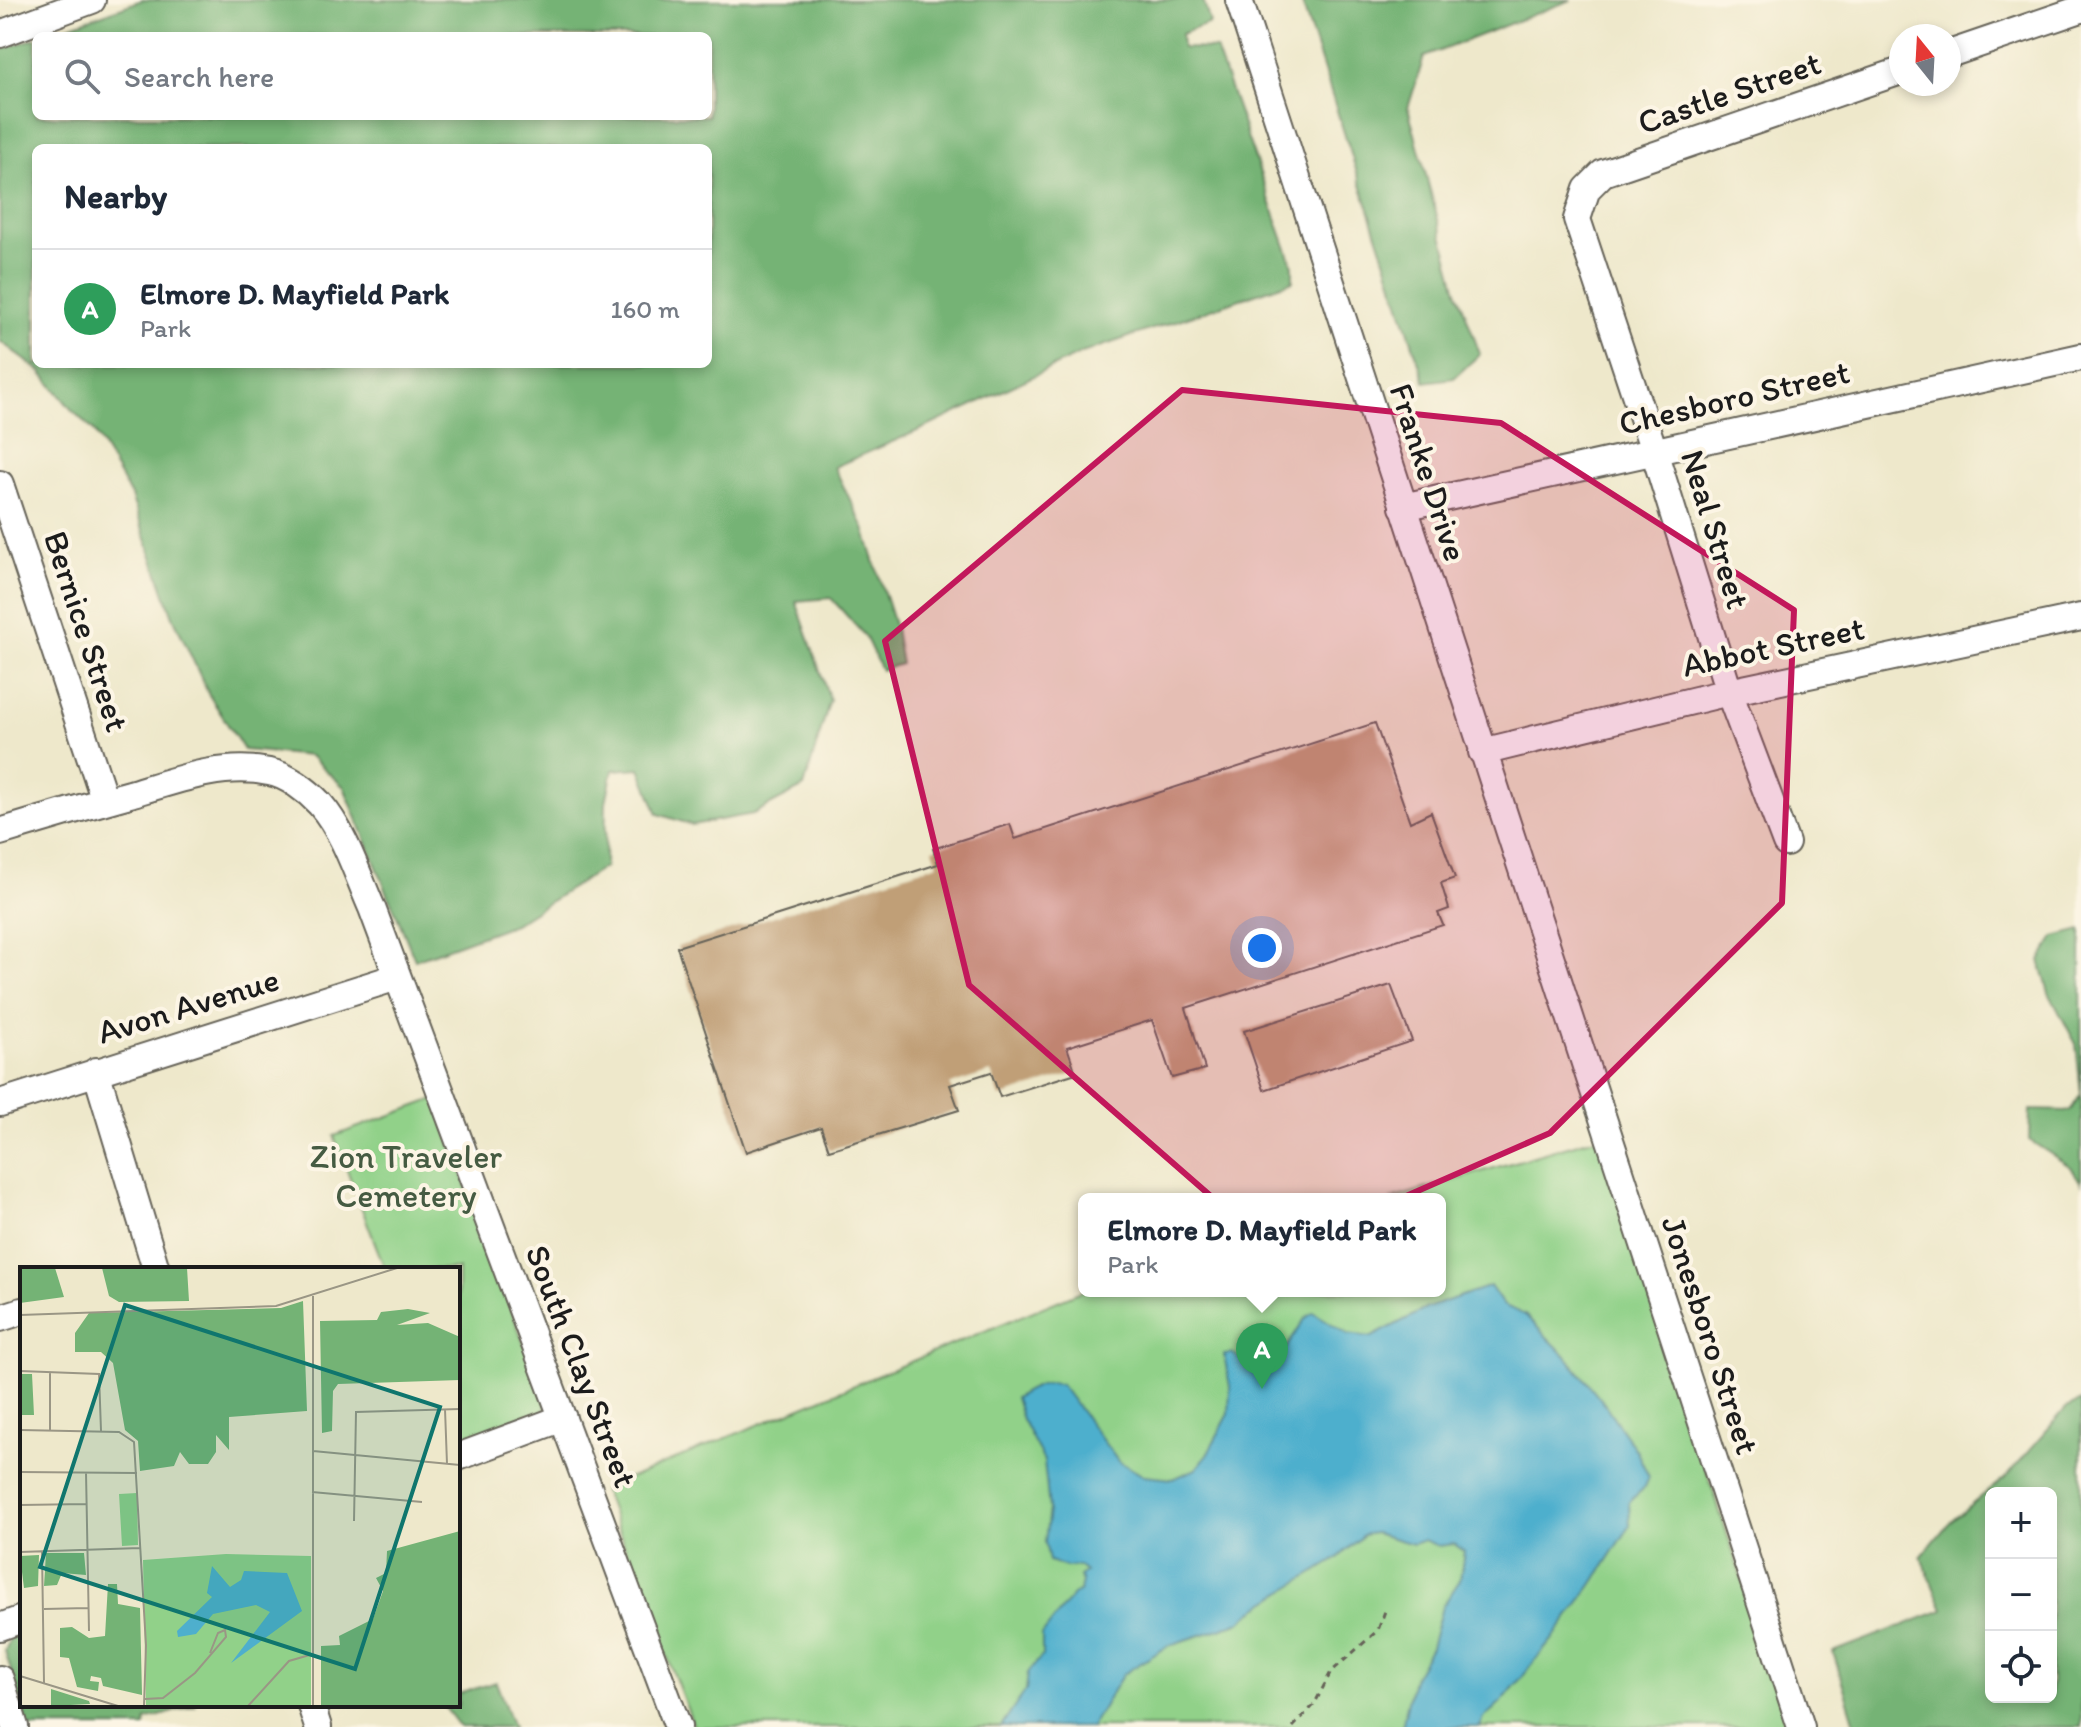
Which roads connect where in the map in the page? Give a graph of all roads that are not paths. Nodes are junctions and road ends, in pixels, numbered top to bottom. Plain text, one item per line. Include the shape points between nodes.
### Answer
1 (92, 0) edge
2 (1239, 0) edge
3 (2081, 9) edge
4 (0, 34) edge
5 (1961, 50) edge
6 (1889, 75) edge
7 (1587, 189) joint
8 (2081, 357) edge
9 (1654, 451) junction
10 (0, 484) edge
11 (1403, 507) junction
12 (2081, 617) edge
13 (1729, 692) junction
14 (1482, 752) junction
15 (105, 801) junction
16 (0, 832) edge
17 (1786, 843) dead end
18 (1552, 966) joint
19 (397, 977) junction
20 (96, 1071) junction
21 (0, 1103) edge
22 (153, 1267) edge
23 (20, 1312) edge
24 (0, 1318) edge
25 (563, 1418) junction
26 (460, 1456) edge
27 (20, 1620) edge
28 (0, 1627) edge
29 (0, 1679) edge
30 (312, 1707) edge
31 (1794, 1725) edge
32 (15, 1727) edge
33 (318, 1727) edge
34 (678, 1727) edge

1 - 4 street
2 - 11 street, Franke Drive
3 - 5 street
6 - 7 street, Castle Street via 1603,173
7 - 9 street, Neal Street via 1577,219
8 - 9 street, Chesboro Street
9 - 11 street, Chesboro Street
9 - 13 street, Neal Street
10 - 15 street, Bernice Street
11 - 14 street, Franke Drive
12 - 13 street, Abbot Street
13 - 14 street, Abbot Street
13 - 17 street, Neal Street
14 - 18 street, Franke Drive
15 - 16 street
15 - 19 street, South Clay Street via 216,772 253,769 288,780 320,804 333,822
18 - 31 street, Jonesboro Street
19 - 20 street, Avon Avenue
19 - 25 street, South Clay Street
20 - 21 street, Avon Avenue
20 - 22 street
23 - 24 street
25 - 26 street
25 - 34 street, South Clay Street
27 - 28 street
29 - 32 street
30 - 33 street

